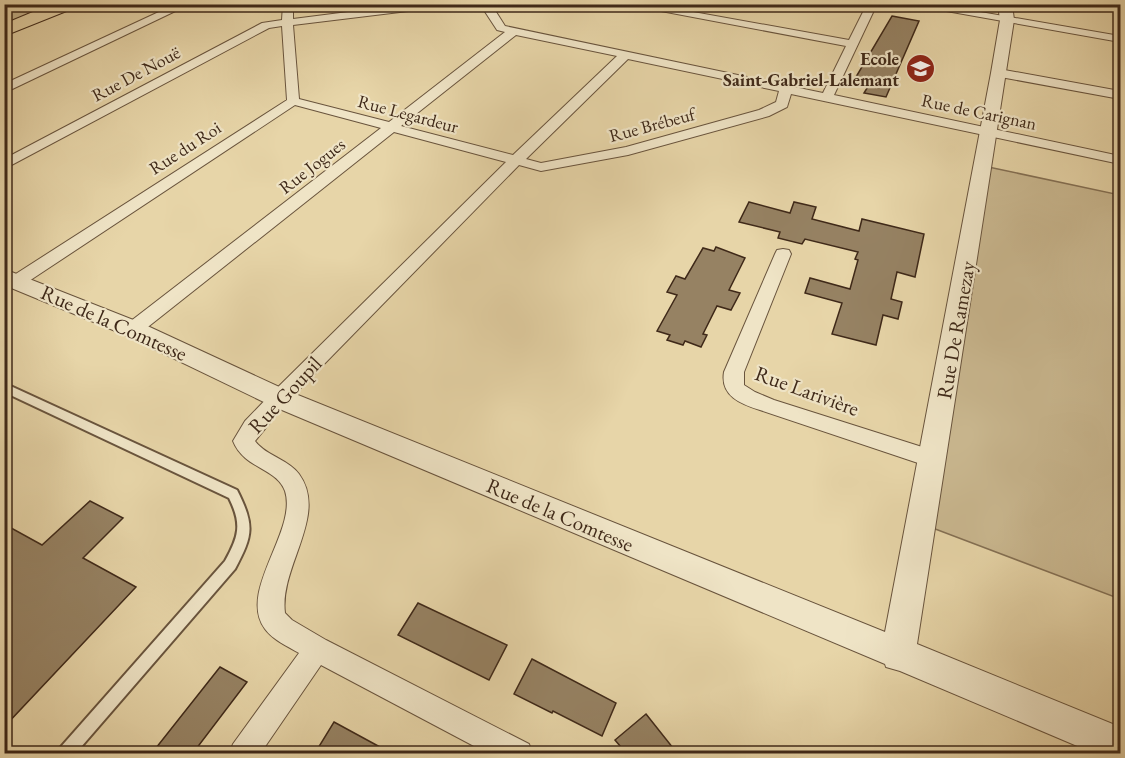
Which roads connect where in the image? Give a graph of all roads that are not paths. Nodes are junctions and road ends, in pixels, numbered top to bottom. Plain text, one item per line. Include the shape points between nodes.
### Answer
1 (68, 4) edge
2 (184, 4) edge
3 (288, 4) edge
4 (441, 4) edge
5 (485, 4) edge
6 (629, 4) edge
7 (662, 4) edge
8 (872, 4) edge
9 (912, 4) edge
10 (647, 6) edge
11 (1006, 12) edge
12 (287, 21) junction
13 (743, 22) junction
14 (4, 31) edge
15 (514, 32) junction
16 (1120, 39) edge
17 (854, 41) junction
18 (625, 55) junction
19 (999, 73) junction
20 (4, 89) edge
21 (786, 90) junction
22 (1120, 95) edge
23 (826, 99) junction
24 (293, 101) junction
25 (392, 128) junction
26 (988, 132) junction
27 (1120, 160) edge
28 (514, 162) junction
29 (4, 165) edge
30 (783, 254) dead end
31 (11, 278) edge
32 (133, 329) junction
33 (4, 387) edge
34 (279, 399) junction
35 (933, 459) junction
36 (317, 649) junction
37 (898, 655) junction
38 (1120, 745) edge
39 (64, 753) edge
40 (243, 753) edge
41 (519, 753) edge

1 - 14 main road
2 - 20 street
3 - 12 street
4 - 12 street, Rue De Nouë
5 - 15 street via 501,28
6 - 10 street
7 - 13 street
8 - 17 street
9 - 11 street
10 - 13 street
11 - 16 street
11 - 19 street, Rue De Ramezay
12 - 24 street
12 - 29 street, Rue De Nouë via 267,25
13 - 17 street
15 - 18 street, Rue de Carignan
15 - 25 street, Rue Jogues
17 - 23 street
18 - 21 street, Rue de Carignan
18 - 28 street, Rue Goupil
19 - 22 street
19 - 26 street, Rue De Ramezay
21 - 23 street, Rue de Carignan
21 - 28 street, Rue Brébeuf via 782,104 774,109 628,151 552,167
23 - 26 street, Rue de Carignan
24 - 25 street, Rue Legardeur
24 - 31 street, Rue du Roi
25 - 28 street, Rue Legardeur
25 - 32 street, Rue Jogues
26 - 27 street, Rue de Carignan
26 - 35 street, Rue De Ramezay
28 - 34 street, Rue Goupil
30 - 35 street, Rue Larivière via 734,372 735,388 767,405
31 - 32 street, Rue de la Comtesse
32 - 34 street, Rue de la Comtesse
33 - 39 lane via 234,494 245,518 242,543 230,565
34 - 36 street, Rue Goupil via 245,436 244,446 282,469 295,487 298,510 278,565 271,611 283,629
34 - 37 street, Rue de la Comtesse
35 - 37 street, Rue De Ramezay
36 - 40 street
36 - 41 street, Rue Goupil
37 - 38 street, Rue de la Comtesse

